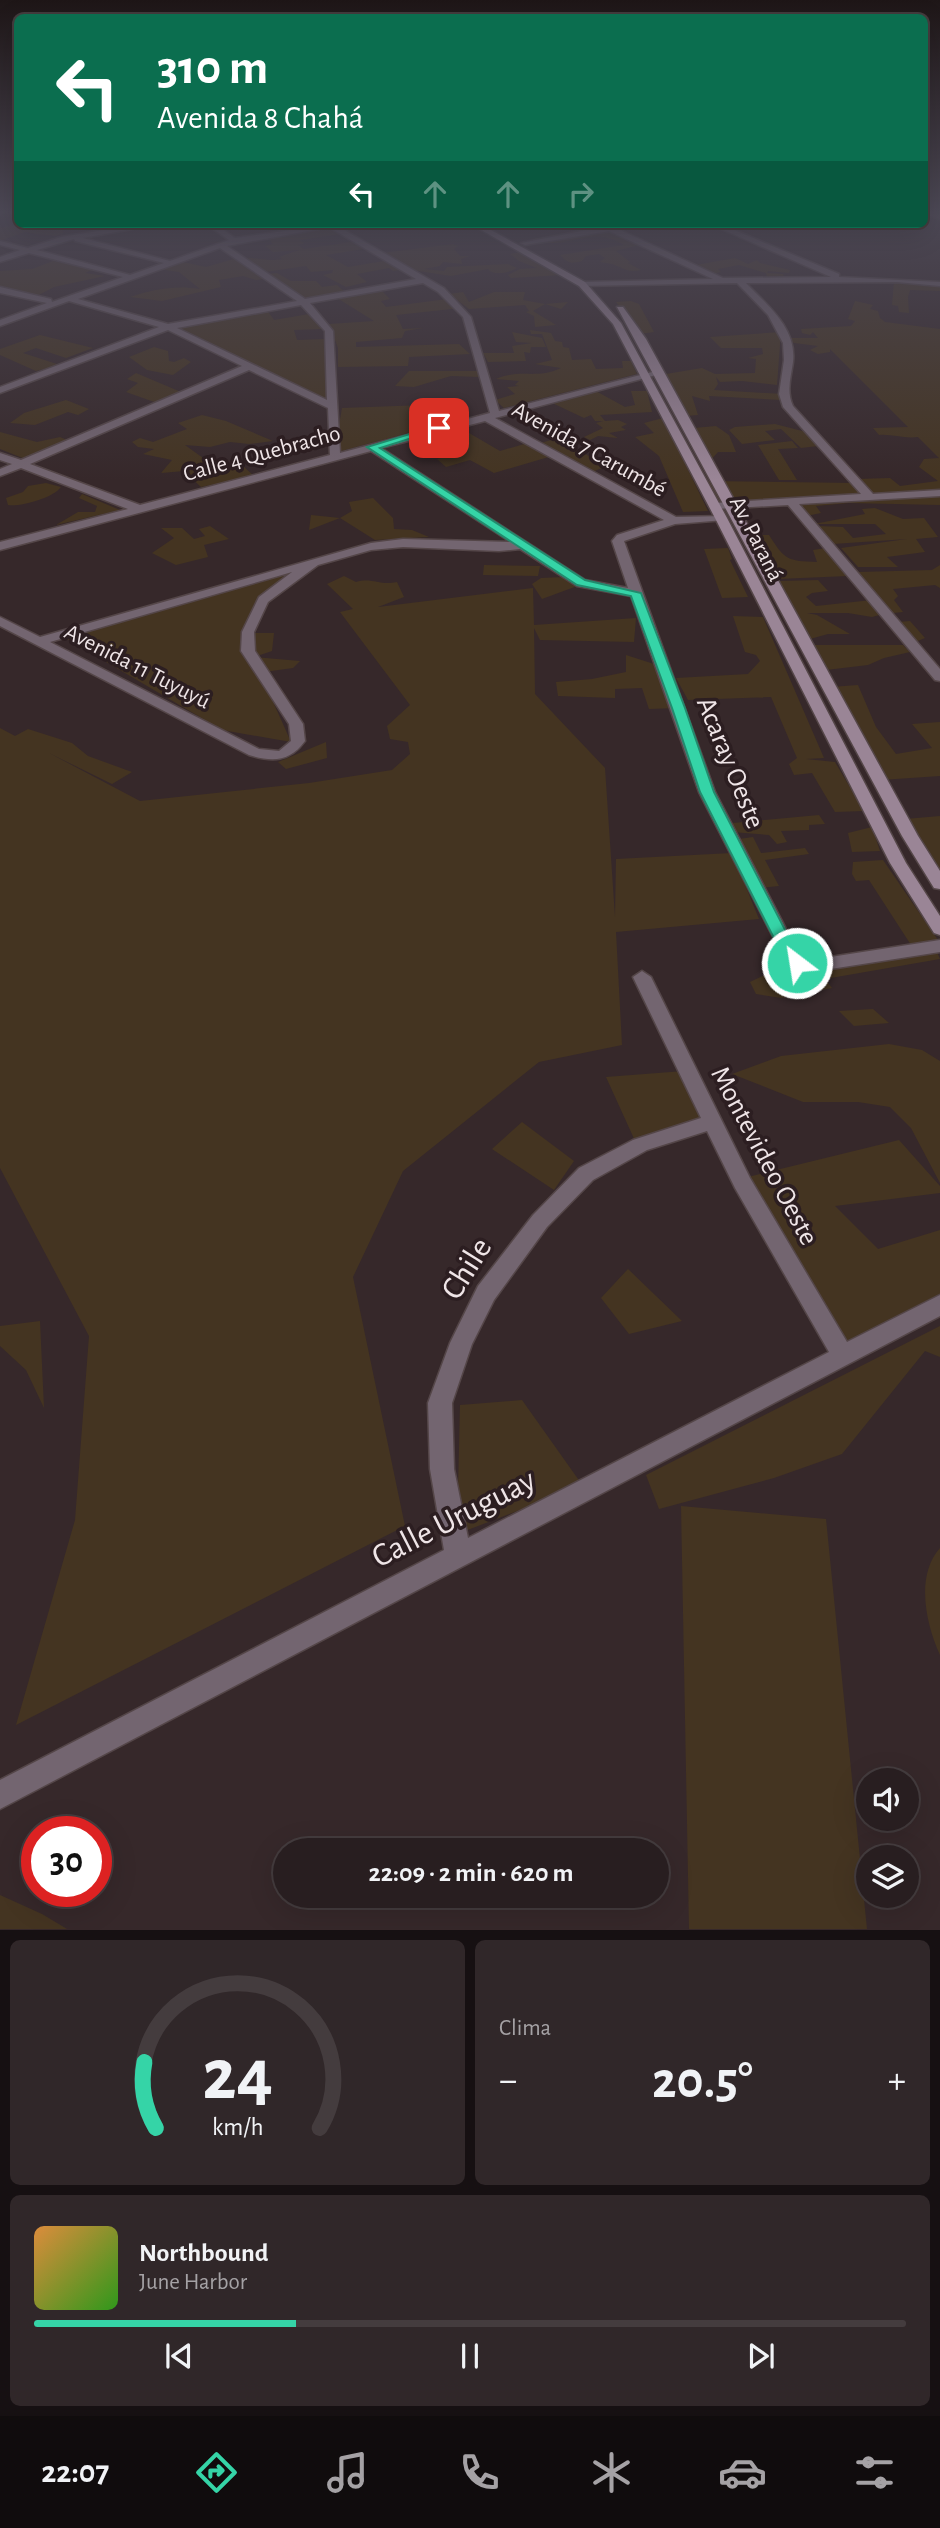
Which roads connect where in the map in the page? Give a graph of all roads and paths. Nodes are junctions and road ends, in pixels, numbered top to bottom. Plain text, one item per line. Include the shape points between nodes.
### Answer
1 (44, 300) edge
2 (66, 300) edge
3 (74, 300) edge
4 (300, 300) edge
5 (319, 300) edge
6 (452, 300) edge
7 (596, 300) edge
8 (612, 300) dead end
9 (756, 300) edge
10 (48, 301) joint
11 (304, 303) junction
12 (0, 320) edge
13 (168, 327) junction
14 (248, 367) junction
15 (651, 373) junction
16 (0, 390) edge
17 (331, 406) junction
18 (490, 415) junction
19 (372, 447) junction
20 (0, 456) edge
21 (335, 457) junction
22 (22, 464) junction
23 (0, 474) edge
24 (940, 493) edge
25 (870, 497) junction
26 (791, 502) junction
27 (731, 505) junction
28 (139, 509) junction
29 (718, 512) junction
30 (674, 521) junction
31 (523, 545) junction
32 (0, 546) edge
33 (314, 562) junction
34 (635, 593) junction
35 (0, 621) edge
36 (39, 640) junction
37 (940, 677) edge
38 (886, 792) junction
39 (863, 794) junction
40 (940, 884) edge
41 (940, 929) edge
42 (940, 946) edge
43 (642, 977) dead end
44 (712, 1122) junction
45 (940, 1305) edge
46 (844, 1357) junction
47 (458, 1555) junction
48 (0, 1795) edge

1 - 10 street
2 - 12 street
3 - 13 street
4 - 11 street
5 - 11 street
6 - 18 street, Avenida 7 Carumbé via 467,317
7 - 15 street, Av. Paraná
8 - 15 street, Av. Paraná via 641,339
9 - 25 street via 787,338 783,397 788,407
10 - 12 street
11 - 13 street
11 - 17 street via 329,331
13 - 14 street
13 - 16 street
14 - 17 street
14 - 22 street
15 - 18 street, Calle 4 Quebracho
15 - 27 street, Av. Paraná
15 - 29 street, Av. Paraná
17 - 21 street
18 - 19 street, Calle 4 Quebracho
18 - 30 street, Avenida 7 Carumbé
19 - 21 street, Calle 4 Quebracho
19 - 31 street
20 - 22 street
21 - 28 street, Calle 4 Quebracho
22 - 23 street
22 - 28 street
24 - 25 street, Acaray Oeste
25 - 26 street, Acaray Oeste
26 - 27 street, Acaray Oeste
26 - 37 street
27 - 29 street, Acaray Oeste
27 - 38 street, Av. Paraná
28 - 32 street, Calle 4 Quebracho
29 - 30 street, Acaray Oeste
29 - 39 street, Av. Paraná
30 - 34 street, Acaray Oeste via 619,539
31 - 33 street via 387,544
31 - 34 street via 581,583
33 - 36 street
33 - 36 street, Avenida 11 Tuyuyú via 263,600 247,632 248,650 296,724 298,741 281,756 254,751
34 - 42 street, Acaray Oeste via 707,792 793,960 811,966
35 - 36 street, Avenida 11 Tuyuyú
38 - 39 street
38 - 40 street, Av. Paraná
39 - 41 street, Av. Paraná via 898,863
43 - 44 street, Montevideo Oeste
44 - 46 street, Montevideo Oeste
44 - 47 street, Chile via 640,1145 586,1174 540,1221 486,1293 461,1343 440,1403 442,1469
45 - 46 street, Calle Uruguay
46 - 47 street, Calle Uruguay
47 - 48 street, Calle Uruguay

